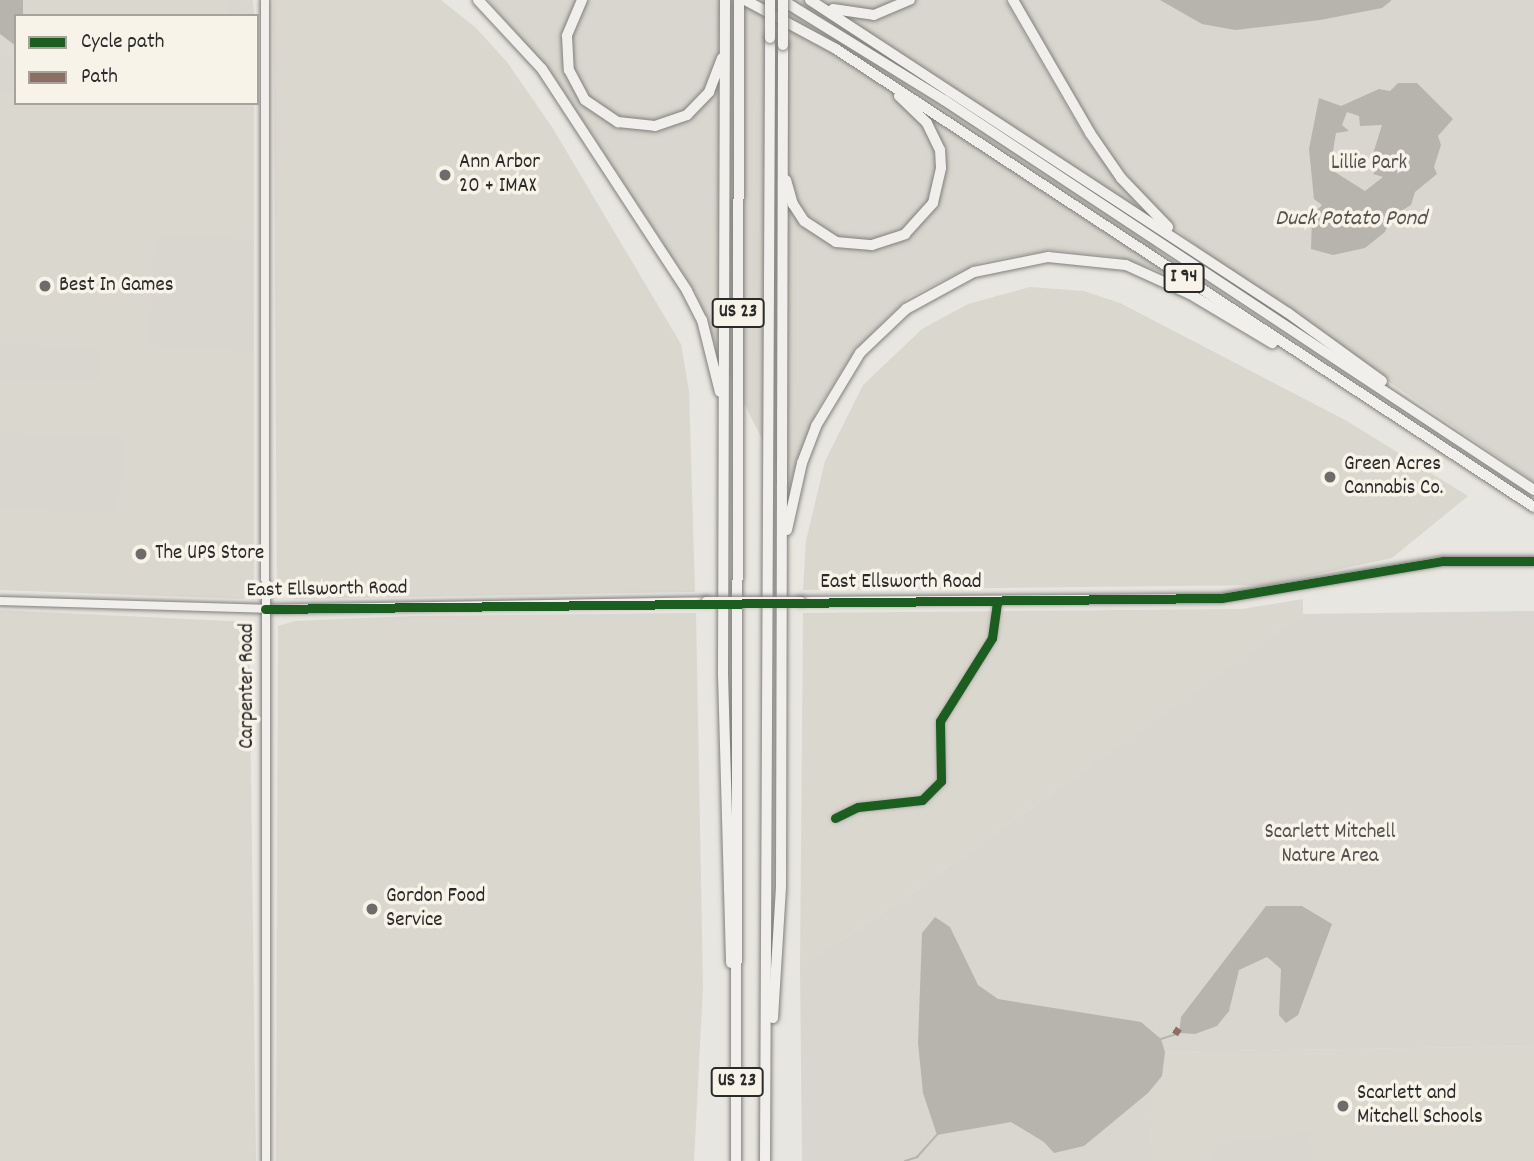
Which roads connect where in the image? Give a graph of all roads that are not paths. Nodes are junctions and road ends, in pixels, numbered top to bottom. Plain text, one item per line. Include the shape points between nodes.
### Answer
1 (265, 0) edge
2 (478, 0) edge
3 (582, 0) edge
4 (725, 0) edge
5 (738, 0) edge
6 (745, 0) edge
7 (770, 0) edge
8 (782, 0) edge
9 (910, 0) edge
10 (1013, 0) edge
11 (812, 1) edge
12 (725, 42) junction
13 (884, 80) junction
14 (782, 153) junction
15 (1194, 250) junction
16 (1303, 357) junction
17 (1406, 405) junction
18 (724, 427) junction
19 (1534, 490) edge
20 (1534, 507) edge
21 (1534, 561) edge
22 (781, 571) junction
23 (0, 601) edge
24 (997, 601) junction
25 (265, 609) junction
26 (835, 818) dead end
27 (737, 1003) junction
28 (767, 1052) junction
29 (266, 1161) edge
30 (736, 1161) edge
31 (765, 1161) edge

1 - 25 main road, Carpenter Road
2 - 18 highway via 542,69 687,291 711,347
3 - 12 highway via 567,36 569,70 585,100 618,122 655,126 687,115 709,92
4 - 12 highway
5 - 27 highway, US 23
6 - 13 highway, I 94
7 - 28 highway, US 23, bridge
8 - 14 highway, bridge
8 - 17 highway, I 94 via 944,100
9 - 11 highway via 893,10 866,15
10 - 15 highway via 1121,178
11 - 15 highway
12 - 18 highway
13 - 14 highway via 927,123 940,150 939,185 933,203 905,234 855,246 821,234 793,204
13 - 16 highway, I 94
14 - 22 highway
15 - 17 highway via 1341,350 1391,387
16 - 20 highway, I 94
16 - 22 highway via 1158,277 1126,265 1048,257 974,272 906,309 880,330 838,383 802,463
17 - 19 highway, I 94
18 - 27 highway via 729,934
21 - 24 main road, East Ellsworth Road via 1443,561 1221,598
22 - 28 highway via 781,886
23 - 25 main road, East Ellsworth Road
24 - 25 main road, East Ellsworth Road, bridge
24 - 26 street via 992,638 940,721 941,781 922,800 858,807
25 - 29 main road, Carpenter Road
27 - 30 highway, US 23
28 - 31 highway, US 23

